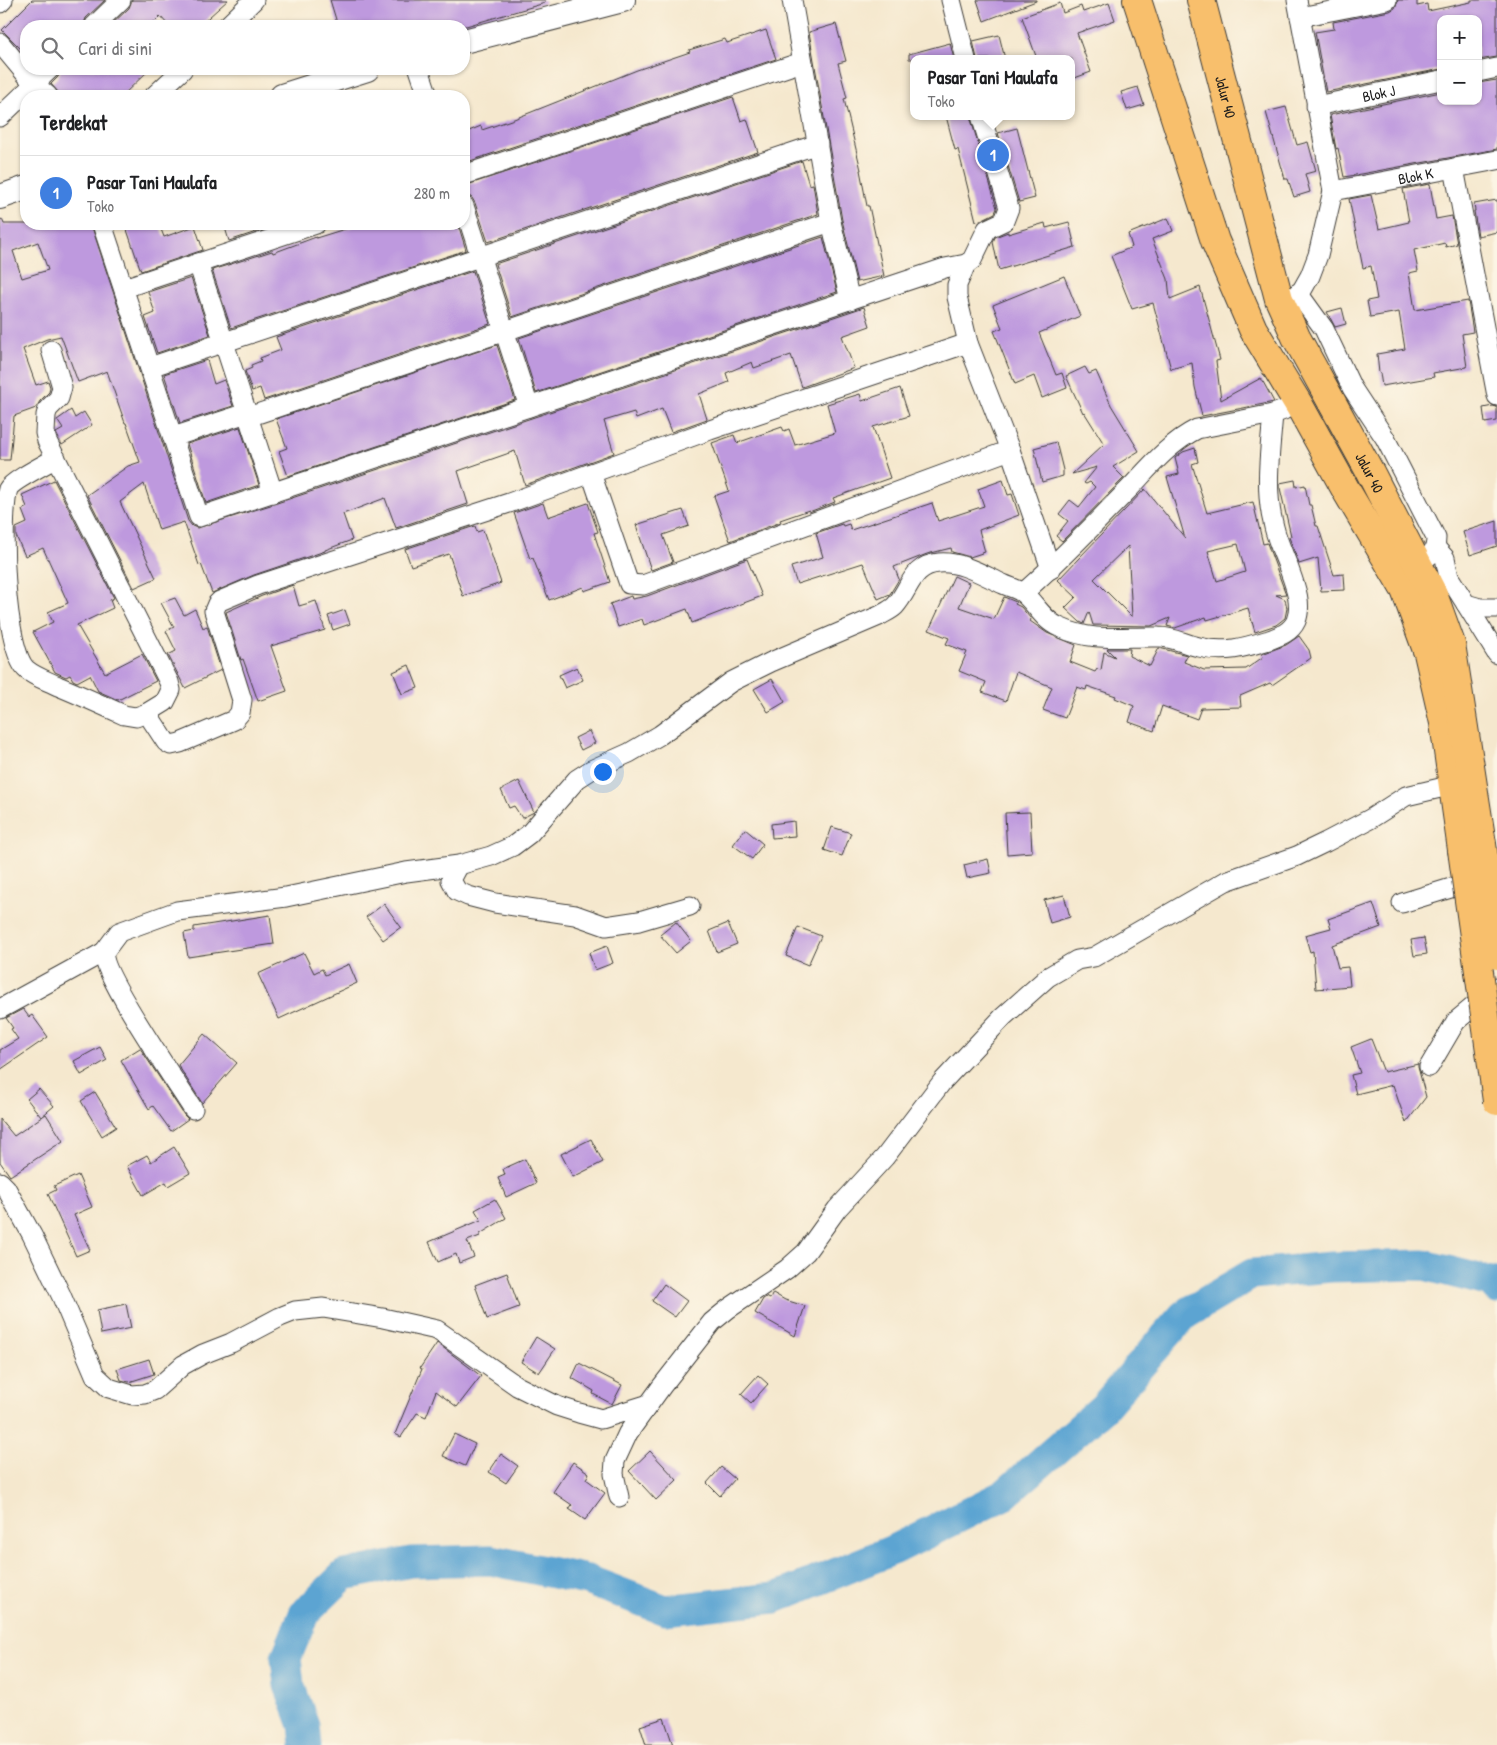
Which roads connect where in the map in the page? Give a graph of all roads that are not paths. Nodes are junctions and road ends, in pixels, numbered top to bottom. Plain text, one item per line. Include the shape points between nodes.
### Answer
1 (3, 0) edge
2 (121, 0) edge
3 (254, 0) edge
4 (623, 0) edge
5 (792, 0) edge
6 (951, 0) edge
7 (1137, 0) edge
8 (1201, 0) edge
9 (1387, 0) edge
10 (0, 3) edge
11 (1298, 9) edge
12 (100, 20) edge
13 (233, 20) edge
14 (470, 39) edge
15 (0, 43) edge
16 (965, 55) edge
17 (802, 62) junction
18 (20, 66) edge
19 (1497, 68) edge
20 (1482, 71) edge
21 (28, 75) edge
22 (47, 75) edge
23 (177, 75) edge
24 (349, 75) edge
25 (421, 75) edge
26 (1437, 81) edge
27 (41, 90) edge
28 (160, 90) edge
29 (301, 90) edge
30 (426, 90) edge
31 (20, 104) edge
32 (1316, 106) junction
33 (0, 117) edge
34 (982, 120) edge
35 (818, 144) junction
36 (1497, 160) edge
37 (1454, 168) junction
38 (470, 173) edge
39 (20, 190) edge
40 (1333, 191) junction
41 (0, 197) edge
42 (831, 222) junction
43 (470, 225) edge
44 (104, 230) edge
45 (298, 230) edge
46 (480, 257) junction
47 (198, 263) junction
48 (966, 264) junction
49 (124, 288) junction
50 (1289, 298) junction
51 (850, 300) junction
52 (504, 331) junction
53 (224, 343) junction
54 (968, 343) junction
55 (51, 350) dead end
56 (150, 367) junction
57 (1497, 396) edge
58 (1299, 405) junction
59 (529, 407) junction
60 (1273, 414) junction
61 (247, 415) junction
62 (173, 437) junction
63 (1010, 450) junction
64 (56, 458) junction
65 (1369, 470) junction
66 (591, 473) junction
67 (1347, 492) junction
68 (273, 493) junction
69 (1427, 556) junction
70 (1051, 570) junction
71 (1023, 593) junction
72 (1466, 604) junction
73 (1497, 608) edge
74 (1497, 654) edge
75 (147, 713) junction
76 (1454, 785) junction
77 (1472, 847) junction
78 (459, 865) junction
79 (1497, 874) edge
80 (1402, 903) dead end
81 (690, 906) dead end
82 (104, 952) junction
83 (1497, 954) edge
84 (1497, 987) edge
85 (0, 1009) edge
86 (1429, 1068) dead end
87 (1497, 1101) edge
88 (193, 1109) dead end
89 (0, 1182) edge
90 (650, 1404) junction
91 (619, 1497) dead end

1 - 10 street
2 - 12 street
3 - 13 street
4 - 14 street
5 - 17 street
6 - 16 street
7 - 58 highway, Jalur 40 via 1215,241 1253,329
8 - 50 highway, Jalur 40 via 1265,247
9 - 11 street
11 - 32 street
15 - 18 street
17 - 35 street
17 - 38 street
19 - 20 street
21 - 27 street
22 - 27 street
23 - 28 street
24 - 29 street
25 - 30 street
26 - 32 street, Blok J
31 - 33 street
32 - 40 street
34 - 48 street via 1009,208 1004,221 987,229 972,260
35 - 42 street
35 - 46 street
36 - 37 street, Blok K
37 - 40 street, Blok K
37 - 57 street
39 - 41 street
40 - 50 street via 1310,276 1301,292
42 - 51 street
42 - 52 street
43 - 46 street
44 - 49 street
45 - 47 street
46 - 52 street
46 - 53 street
47 - 49 street
47 - 53 street
48 - 51 street
48 - 54 street via 957,285 957,297
49 - 56 street
50 - 65 highway, Jalur 40 via 1296,337
50 - 69 street via 1324,329 1352,388 1385,438 1436,538
51 - 59 street
52 - 59 street
52 - 61 street
53 - 56 street
53 - 61 street
54 - 63 street
54 - 66 street
55 - 64 street via 62,387 59,398 48,409 45,422 46,441
56 - 62 street
58 - 60 street
58 - 67 highway, Jalur 40
59 - 68 street
60 - 70 street via 1197,429 1186,435
60 - 71 street via 1268,492 1270,510 1296,590 1298,610 1295,622 1282,636 1243,648 1224,650 1200,648 1166,638 1111,639 1083,635 1051,622
61 - 62 street
61 - 68 street
62 - 68 street via 200,518
63 - 66 street via 643,585 629,584
63 - 70 street
64 - 75 street via 169,682 171,690 165,702
64 - 75 street via 8,490 2,550 4,586 14,645 26,670 40,678 124,715
65 - 67 highway via 1357,489
65 - 69 highway, Jalur 40
66 - 75 street via 258,585 220,601 214,611 242,700 240,713 234,720 171,745
67 - 76 highway, Jalur 40 via 1405,590 1428,653
69 - 72 street via 1445,558 1449,577
69 - 77 highway, Jalur 40 via 1433,594 1451,644
70 - 71 street
71 - 78 street via 955,564 936,563 923,568 913,576 895,606 857,627 731,682 660,735 577,779 522,840 491,856
72 - 73 street
72 - 74 street
76 - 77 highway, Jalur 40
76 - 90 street via 1406,796 1326,842 1226,881 1094,958 1077,960 1048,977 1003,1017 942,1082 885,1157 837,1209 806,1252 712,1322
77 - 83 highway, Jalur 40, bridge
77 - 87 highway, bridge
78 - 81 street via 451,880 457,891 468,896 575,915 606,926 639,921
78 - 82 street via 406,872 286,897 177,911 119,932
79 - 80 street
82 - 85 street
82 - 88 street via 105,963 118,989
84 - 86 street via 1456,1021
89 - 90 street via 32,1235 95,1375 109,1388 132,1395 145,1394 202,1354 287,1314 323,1308 437,1330 517,1386 579,1413 601,1419
90 - 91 street via 619,1451 614,1474

